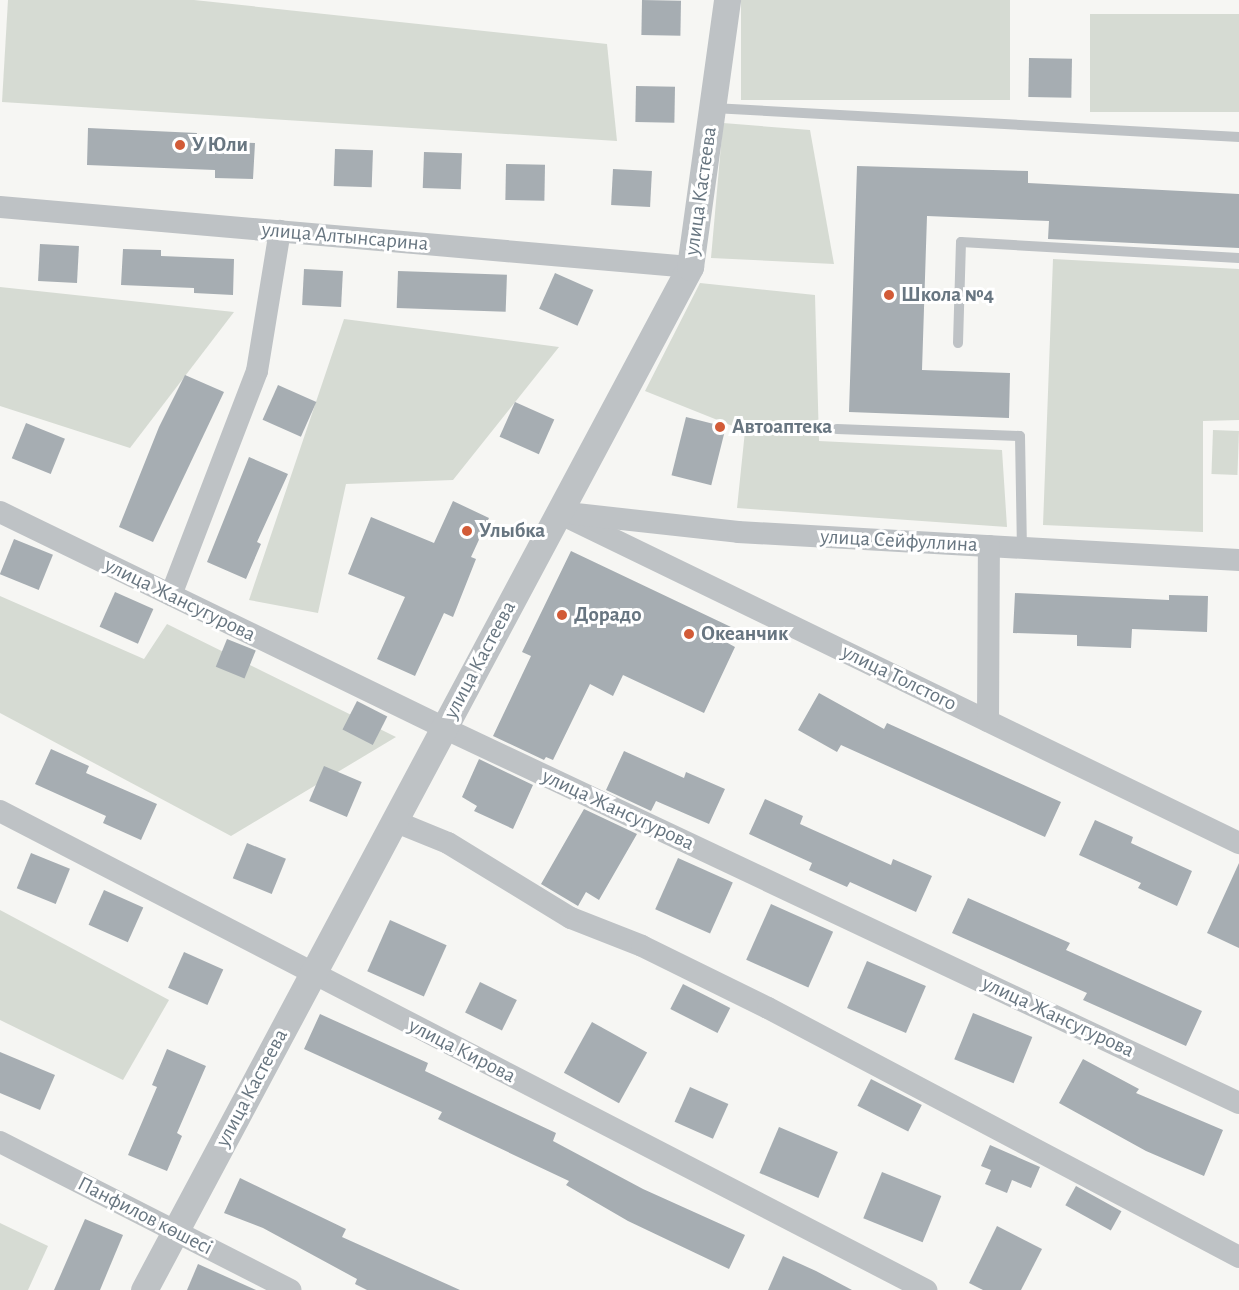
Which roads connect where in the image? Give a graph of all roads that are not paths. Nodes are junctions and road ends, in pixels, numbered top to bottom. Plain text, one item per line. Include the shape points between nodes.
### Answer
1 (727, 0) edge
2 (712, 108) junction
3 (1239, 136) edge
4 (0, 207) edge
5 (280, 231) junction
6 (1239, 258) edge
7 (690, 267) junction
8 (958, 343) dead end
9 (837, 429) dead end
10 (0, 512) edge
11 (559, 513) junction
12 (989, 546) junction
13 (1022, 548) junction
14 (1239, 560) edge
15 (171, 595) junction
16 (988, 721) junction
17 (444, 728) junction
18 (0, 811) edge
19 (394, 821) junction
20 (1239, 843) edge
21 (313, 974) junction
22 (1239, 1103) edge
23 (0, 1142) edge
24 (175, 1231) junction
25 (1239, 1257) edge
26 (144, 1290) edge
27 (290, 1290) edge
28 (926, 1290) edge

1 - 2 street, улица Кастеева
2 - 3 lane
2 - 7 street, улица Кастеева
4 - 5 street, улица Алтынсарина
5 - 7 street, улица Алтынсарина
5 - 15 street via 257,371
6 - 8 lane via 961,242
7 - 11 street, улица Кастеева
9 - 13 lane via 1020,436
10 - 15 street, улица Жансугурова
11 - 12 street, улица Сейфуллина via 738,532
11 - 16 street, улица Толстого
11 - 17 street, улица Кастеева
12 - 13 street, улица Сейфуллина
12 - 16 street
13 - 14 street, улица Сейфуллина
15 - 17 street, улица Жансугурова
16 - 20 street, улица Толстого
17 - 19 street, улица Кастеева
17 - 22 street, улица Жансугурова
18 - 21 street, улица Кирова
19 - 21 street, улица Кастеева
19 - 25 street via 468,853 561,913 642,946 768,1008
21 - 24 street, улица Кастеева
21 - 28 street, улица Кирова
23 - 24 street, Панфилов көшесі
24 - 26 street, улица Кастеева
24 - 27 street, Панфилов көшесі

